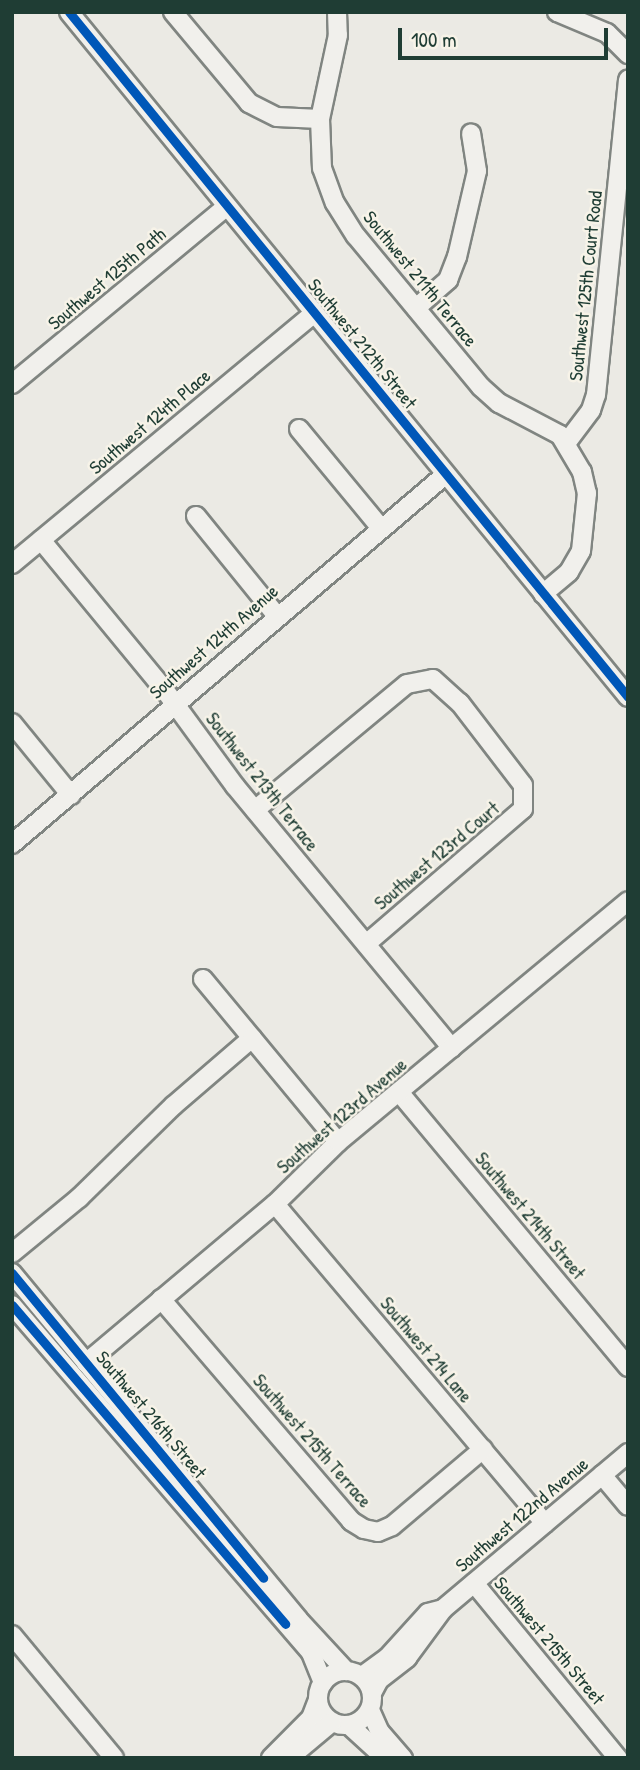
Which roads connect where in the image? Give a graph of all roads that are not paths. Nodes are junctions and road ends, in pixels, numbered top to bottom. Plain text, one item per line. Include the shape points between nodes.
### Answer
1 (69, 12) edge
2 (173, 12) edge
3 (337, 12) edge
4 (557, 12) edge
5 (628, 54) edge
6 (628, 80) edge
7 (320, 119) junction
8 (471, 133) dead end
9 (227, 206) junction
10 (416, 308) junction
11 (314, 313) junction
12 (12, 384) edge
13 (299, 429) dead end
14 (567, 442) junction
15 (445, 475) junction
16 (196, 516) dead end
17 (381, 528) junction
18 (41, 540) junction
19 (12, 564) edge
20 (543, 594) junction
21 (277, 616) junction
22 (628, 697) edge
23 (174, 704) junction
24 (12, 723) edge
25 (71, 795) junction
26 (255, 810) junction
27 (12, 844) edge
28 (628, 901) edge
29 (366, 944) junction
30 (203, 979) dead end
31 (252, 1038) junction
32 (452, 1048) junction
33 (399, 1092) junction
34 (338, 1142) junction
35 (275, 1204) junction
36 (12, 1253) edge
37 (12, 1273) edge
38 (12, 1296) edge
39 (161, 1299) junction
40 (12, 1305) edge
41 (86, 1363) junction
42 (628, 1367) edge
43 (483, 1449) junction
44 (628, 1453) edge
45 (602, 1475) junction
46 (628, 1506) edge
47 (545, 1523) junction
48 (474, 1583) junction
49 (443, 1609) junction
50 (12, 1635) edge
51 (354, 1673) junction
52 (320, 1691) junction
53 (371, 1701) junction
54 (341, 1723) junction
55 (114, 1758) edge
56 (271, 1758) edge
57 (289, 1758) edge
58 (385, 1758) edge
59 (403, 1758) edge
60 (618, 1758) edge

1 - 9 street, Southwest 212th Street
2 - 7 street via 249,103 285,119
3 - 7 street, Southwest 211th Terrace via 338,35
4 - 5 street via 607,33
6 - 14 street, Southwest 125th Court Road via 596,395
7 - 10 street, Southwest 211th Terrace via 322,169 335,204
8 - 10 street via 477,171 457,257 449,280
9 - 11 street, Southwest 212th Street
9 - 12 street, Southwest 125th Path
10 - 14 street, Southwest 211th Terrace via 490,396
11 - 15 street, Southwest 212th Street
11 - 18 street, Southwest 124th Place
13 - 17 street
14 - 20 street via 579,462 587,493 581,551 569,572
15 - 17 street, Southwest 124th Avenue
15 - 20 street, Southwest 212th Street
16 - 21 street
17 - 21 street, Southwest 124th Avenue
18 - 19 street, Southwest 124th Place
18 - 23 street, Southwest 213th Terrace
20 - 22 street, Southwest 212th Street
21 - 23 street, Southwest 124th Avenue
23 - 25 street, Southwest 124th Avenue
23 - 26 street, Southwest 213th Terrace
24 - 25 street
25 - 27 street, Southwest 124th Avenue
26 - 29 street, Southwest 213th Terrace
26 - 29 street, Southwest 123rd Court via 399,690 425,678 442,684 460,703 517,775 526,795 523,809
28 - 32 street, Southwest 123rd Avenue
29 - 32 street, Southwest 213th Terrace
30 - 31 street
31 - 34 street
31 - 36 street via 173,1106 79,1198
32 - 33 street, Southwest 123rd Avenue
33 - 34 street, Southwest 123rd Avenue
33 - 42 street, Southwest 214th Street
34 - 35 street, Southwest 123rd Avenue
35 - 39 street, Southwest 123rd Avenue
35 - 43 street, Southwest 214 Lane
37 - 41 street, Southwest 216th Street
38 - 41 street via 51,1343
39 - 41 street, Southwest 123rd Avenue
39 - 43 street, Southwest 215th Terrace via 351,1521 364,1529 378,1532 392,1526
40 - 52 street, Southwest 216th Street via 311,1653
41 - 51 street, Southwest 216th Street via 298,1619
43 - 47 street, Southwest 214 Lane
44 - 45 street, Southwest 122nd Avenue
45 - 46 street
45 - 47 street, Southwest 122nd Avenue
47 - 48 street, Southwest 122nd Avenue
48 - 49 street, Southwest 122nd Avenue
48 - 60 street, Southwest 215th Street
49 - 51 street, Southwest 122nd Avenue via 428,1613 387,1658
49 - 53 street, Southwest 122nd Avenue via 408,1658 379,1680
50 - 55 street
51 - 52 street, Southwest 122nd Avenue
51 - 53 street, Southwest 216th Street
52 - 54 street, Southwest 216th Street
52 - 56 street via 311,1718
53 - 54 street, Southwest 122nd Avenue
53 - 59 street via 380,1732
54 - 57 street
54 - 58 street

